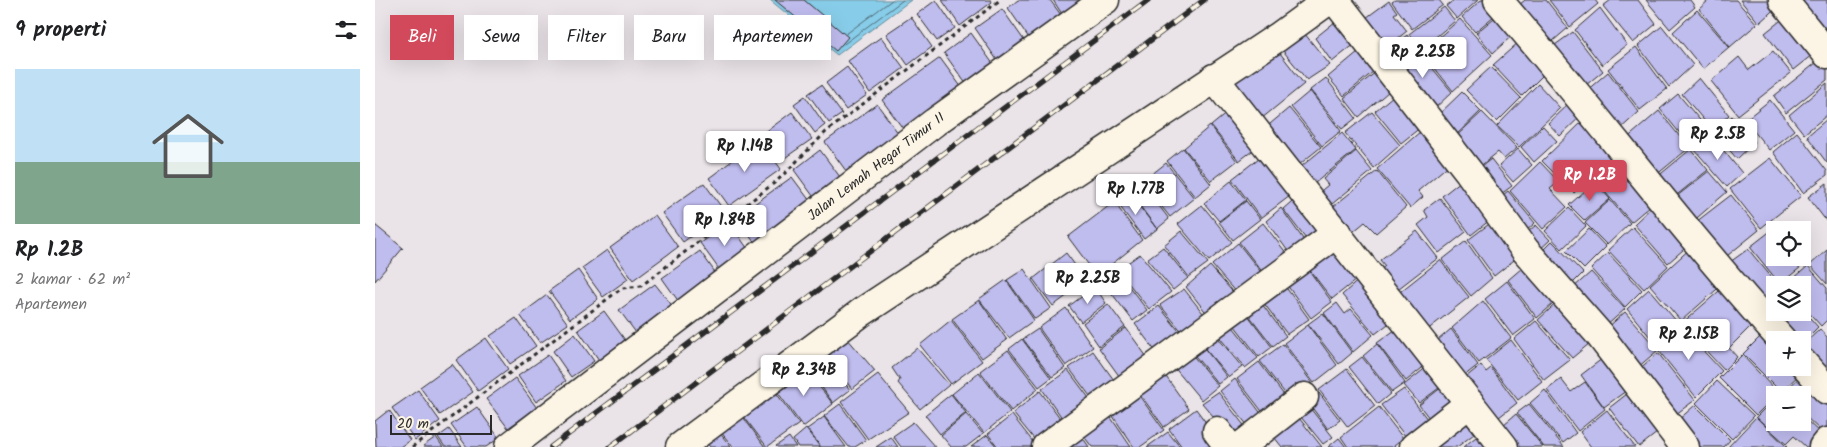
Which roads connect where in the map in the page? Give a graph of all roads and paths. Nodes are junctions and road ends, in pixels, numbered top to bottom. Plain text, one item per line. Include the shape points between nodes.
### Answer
1 (1000, 0) edge
2 (1105, 0) edge
3 (1498, 0) edge
4 (1783, 0) edge
5 (1341, 10) edge
6 (1827, 54) edge
7 (1219, 75) junction
8 (1337, 233) junction
9 (1774, 331) edge
10 (1811, 372) edge
11 (1827, 390) edge
12 (1304, 397) dead end
13 (1470, 403) junction
14 (1827, 442) edge
15 (411, 447) edge
16 (509, 447) edge
17 (680, 447) edge
18 (1046, 447) edge
19 (1240, 447) edge
20 (1414, 447) edge
21 (1504, 447) edge
22 (1685, 447) edge
23 (1823, 447) edge

1 - 15 path via 826,132 778,180 641,286 622,288
2 - 16 street, Jalan Lemah Hegar Timur II via 935,122
3 - 9 street
4 - 6 street
5 - 7 street
5 - 22 street via 1469,172 1525,250 1598,333
7 - 8 street
7 - 17 street via 862,312
8 - 13 street
8 - 18 street
10 - 11 street
12 - 19 street
13 - 20 street
13 - 21 street
14 - 23 street

